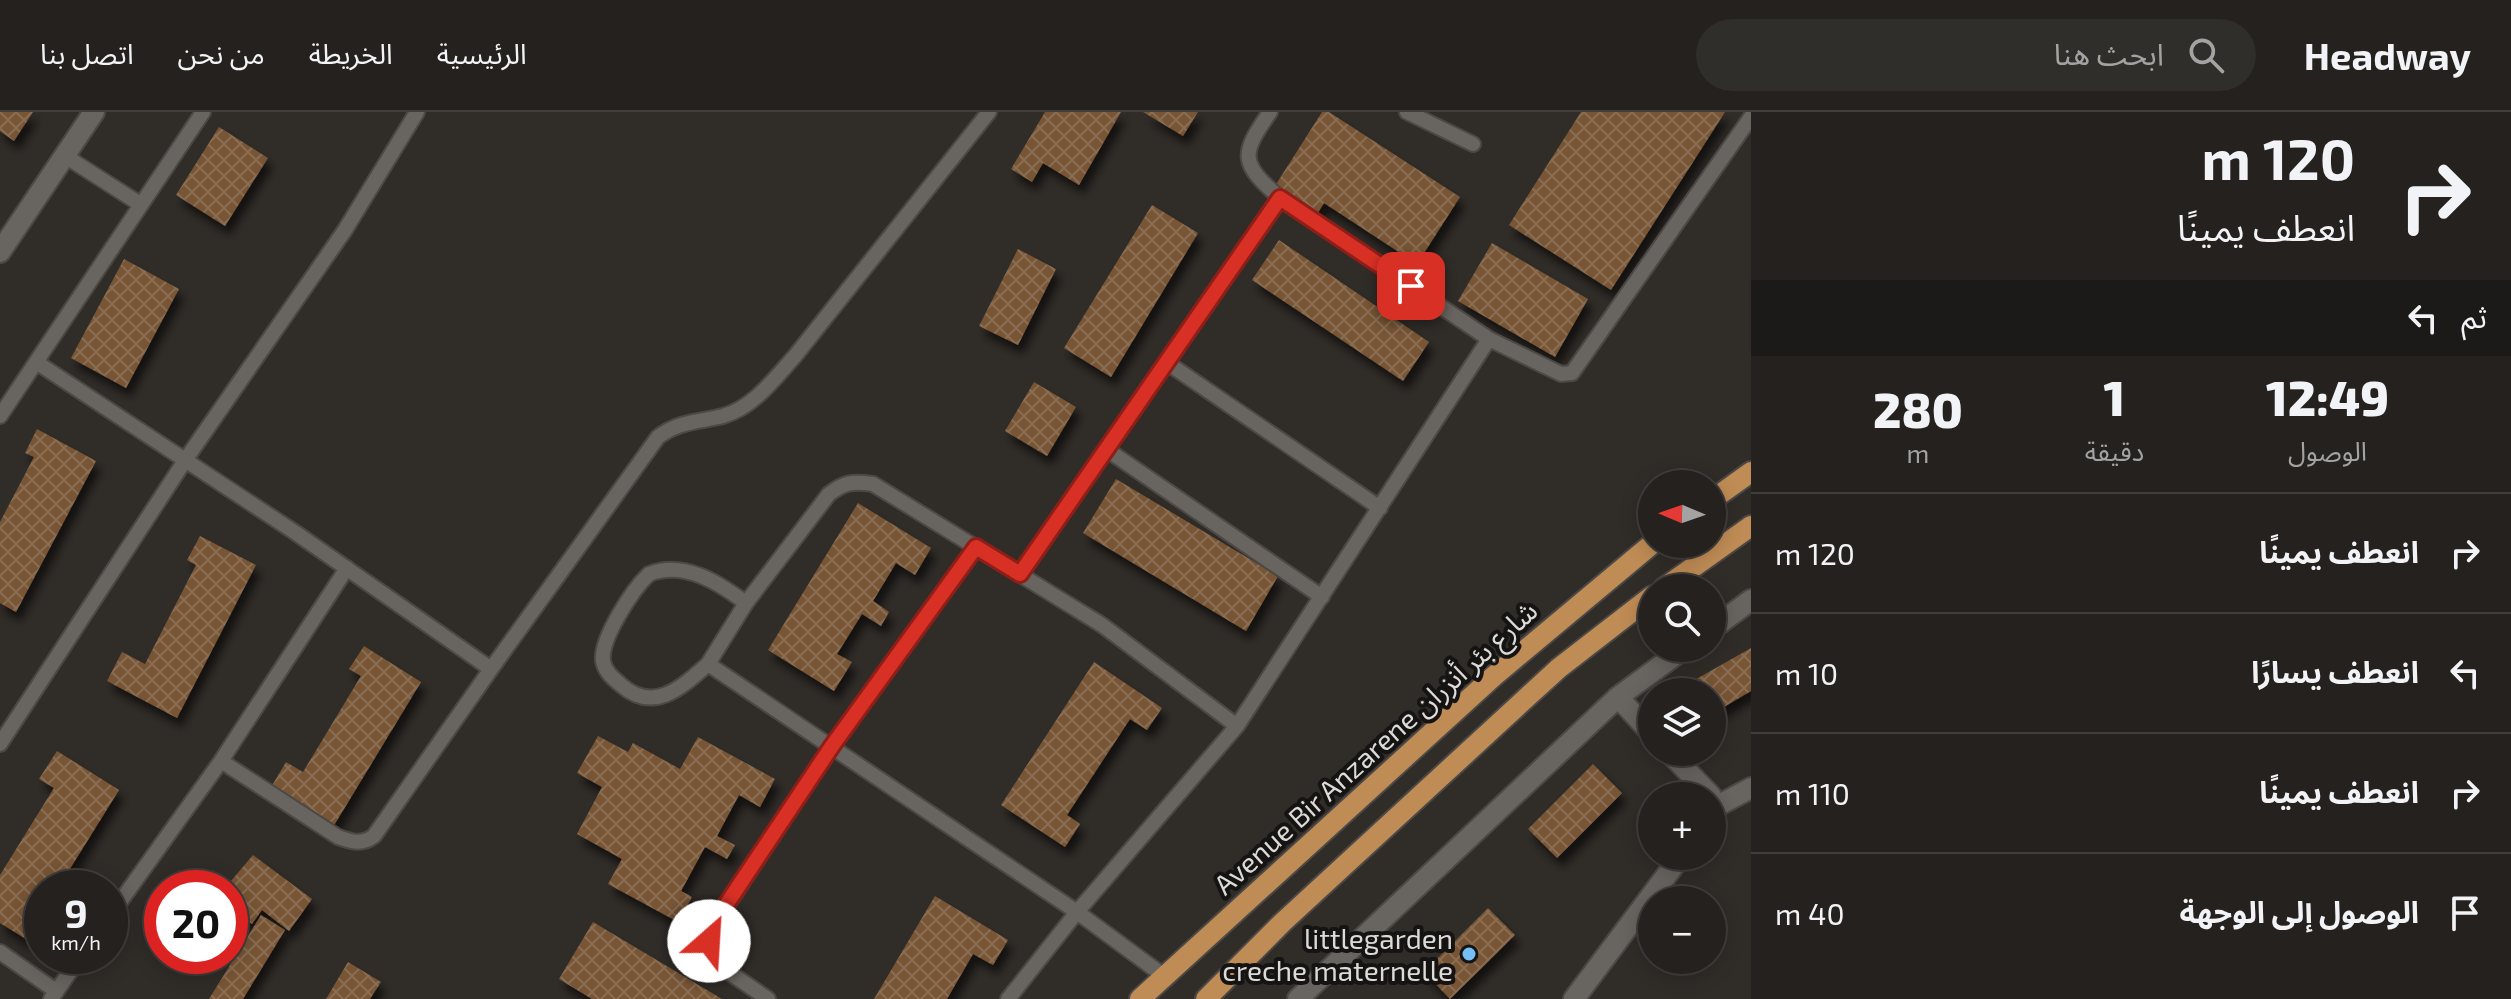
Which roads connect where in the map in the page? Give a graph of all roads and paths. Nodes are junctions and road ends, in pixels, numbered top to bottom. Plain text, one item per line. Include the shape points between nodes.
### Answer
1 (94, 112) edge
2 (203, 112) edge
3 (417, 112) edge
4 (989, 112) edge
5 (1270, 112) edge
6 (1407, 112) edge
7 (1751, 117) edge
8 (1473, 144) dead end
9 (65, 156) junction
10 (1280, 198) junction
11 (140, 204) junction
12 (0, 252) edge
13 (1489, 339) junction
14 (36, 362) junction
15 (1166, 362) junction
16 (0, 416) edge
17 (1106, 449) junction
18 (186, 459) junction
19 (1751, 472) edge
20 (1726, 490) edge
21 (1380, 508) junction
22 (1751, 526) edge
23 (976, 547) junction
24 (1638, 555) edge
25 (347, 568) junction
26 (1020, 574) junction
27 (1684, 574) edge
28 (1322, 597) junction
29 (1751, 600) edge
30 (746, 603) junction
31 (1638, 607) edge
32 (1726, 619) edge
33 (1666, 662) edge
34 (708, 664) junction
35 (491, 669) junction
36 (1618, 697) junction
37 (1638, 719) edge
38 (1237, 726) junction
39 (0, 744) edge
40 (832, 746) junction
41 (221, 761) junction
42 (1681, 766) edge
43 (1695, 782) edge
44 (1751, 788) edge
45 (1726, 798) edge
46 (1671, 870) edge
47 (128, 891) edge
48 (1077, 912) junction
49 (0, 952) edge
50 (69, 974) edge
51 (1164, 976) junction
52 (54, 995) edge
53 (768, 999) edge
54 (1008, 999) edge
55 (1140, 999) edge
56 (1206, 999) edge
57 (1298, 999) edge
58 (1574, 999) edge

1 - 9 street
2 - 11 lane
3 - 18 lane via 345,230
4 - 35 lane via 767,388 746,406 671,426 658,437
5 - 10 lane via 1251,140 1249,156 1255,176
6 - 8 lane
7 - 13 lane via 1572,373 1561,374
9 - 11 lane
9 - 12 street
10 - 13 lane
10 - 15 lane
11 - 14 lane
13 - 21 lane
14 - 16 lane
14 - 18 lane
15 - 17 lane
15 - 21 lane
17 - 26 lane
17 - 28 lane
18 - 25 lane
18 - 39 lane
19 - 20 main road
21 - 28 lane
22 - 27 main road
23 - 26 lane
23 - 30 lane via 873,484 855,481 829,494
23 - 40 lane
24 - 51 main road, Avenue Bir Anzarene شارع بئر أنزران via 1525,648
25 - 35 lane
25 - 41 lane
26 - 38 lane via 1102,625
28 - 38 lane
29 - 32 street
30 - 34 lane
30 - 34 lane via 700,574 654,571 643,580 604,648 606,672 638,696 679,690
31 - 56 main road via 1559,668
33 - 36 street
34 - 40 lane
35 - 41 lane via 381,830 367,841 338,837
36 - 37 street
36 - 57 street
38 - 48 lane
40 - 48 lane
40 - 53 lane via 711,930 709,952 714,962
41 - 47 lane
42 - 43 street
44 - 45 street
46 - 58 street
48 - 51 lane
48 - 54 lane
49 - 52 lane
50 - 52 lane
51 - 55 main road, Avenue Bir Anzarene شارع بئر أنزران

